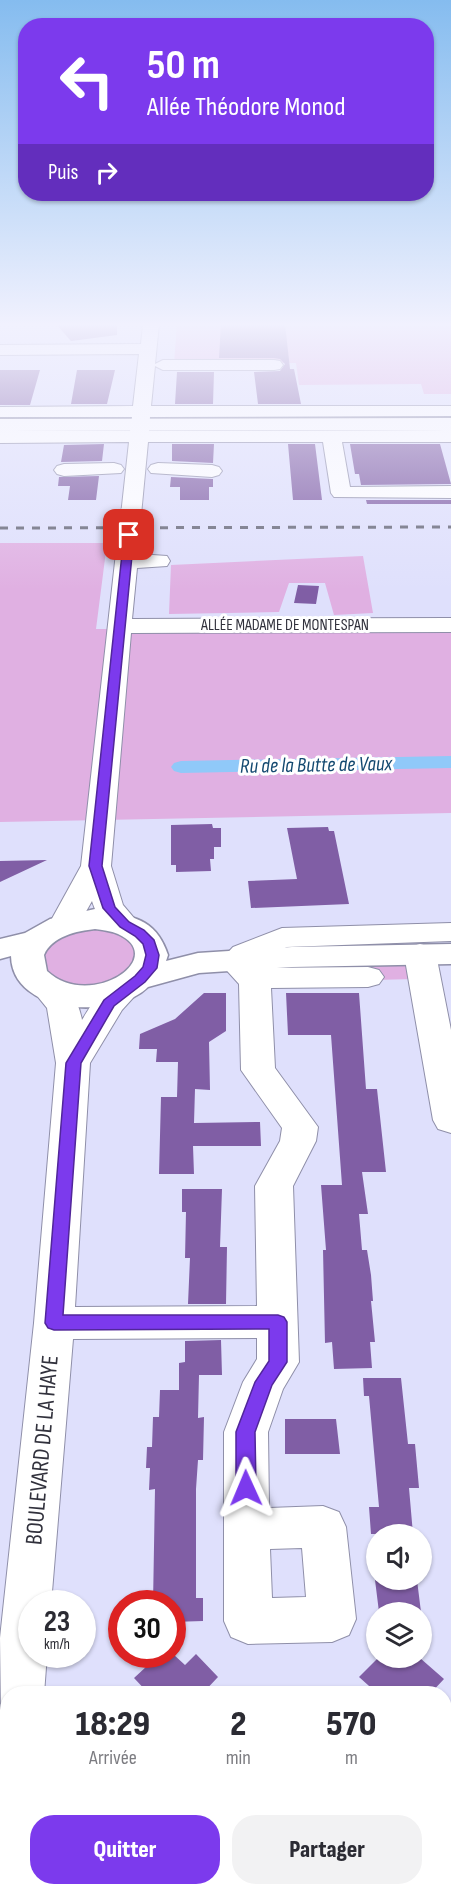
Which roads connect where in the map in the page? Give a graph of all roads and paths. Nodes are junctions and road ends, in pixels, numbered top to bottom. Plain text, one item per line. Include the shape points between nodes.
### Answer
1 (71, 412) edge
2 (226, 412) edge
3 (147, 413) junction
4 (451, 424) edge
5 (0, 425) edge
6 (332, 436) junction
7 (451, 436) edge
8 (0, 437) edge
9 (114, 469) junction
10 (158, 469) junction
11 (64, 470) dead end
12 (212, 471) dead end
13 (451, 492) edge
14 (133, 494) junction
15 (126, 561) junction
16 (159, 561) dead end
17 (451, 625) edge
18 (119, 626) junction
19 (96, 866) junction
20 (132, 929) junction
21 (50, 932) junction
22 (451, 933) edge
23 (0, 949) edge
24 (436, 954) edge
25 (244, 964) junction
26 (0, 971) edge
27 (368, 977) dead end
28 (40, 983) junction
29 (133, 984) junction
30 (73, 1063) junction
31 (447, 1076) edge
32 (451, 1120) edge
33 (278, 1322) junction
34 (54, 1323) junction
35 (247, 1529) dead end
36 (20, 1686) edge

1 - 3 street
2 - 3 street
3 - 4 main road
3 - 5 main road
3 - 6 street
3 - 8 street
3 - 9 street via 120,450
3 - 10 street
3 - 14 street
6 - 7 street
6 - 13 street via 341,493
9 - 11 street
9 - 14 street via 115,490
10 - 12 street
10 - 14 street via 153,489
14 - 15 street
15 - 16 street
15 - 18 street
17 - 18 street, ALLÉE MADAME DE MONTESPAN
18 - 19 street
19 - 20 street via 109,908
19 - 21 street
20 - 21 main road via 95,920
20 - 25 main road via 161,942
20 - 29 main road via 149,943 153,955 150,968
21 - 23 main road
21 - 28 main road via 29,952 28,966
22 - 25 street via 282,938
24 - 25 main road via 292,957
24 - 31 street
25 - 27 street
25 - 29 main road via 188,965
25 - 33 street via 258,1070 300,1127 298,1142 274,1186
26 - 28 main road
28 - 29 main road via 63,994 84,997 106,995
28 - 30 street, BOULEVARD DE LA HAYE via 63,1006
29 - 30 street, BOULEVARD DE LA HAYE via 109,1003
30 - 34 street, BOULEVARD DE LA HAYE
31 - 32 street
33 - 34 street
33 - 35 street via 278,1362 264,1382 246,1432
34 - 36 street, BOULEVARD DE LA HAYE

